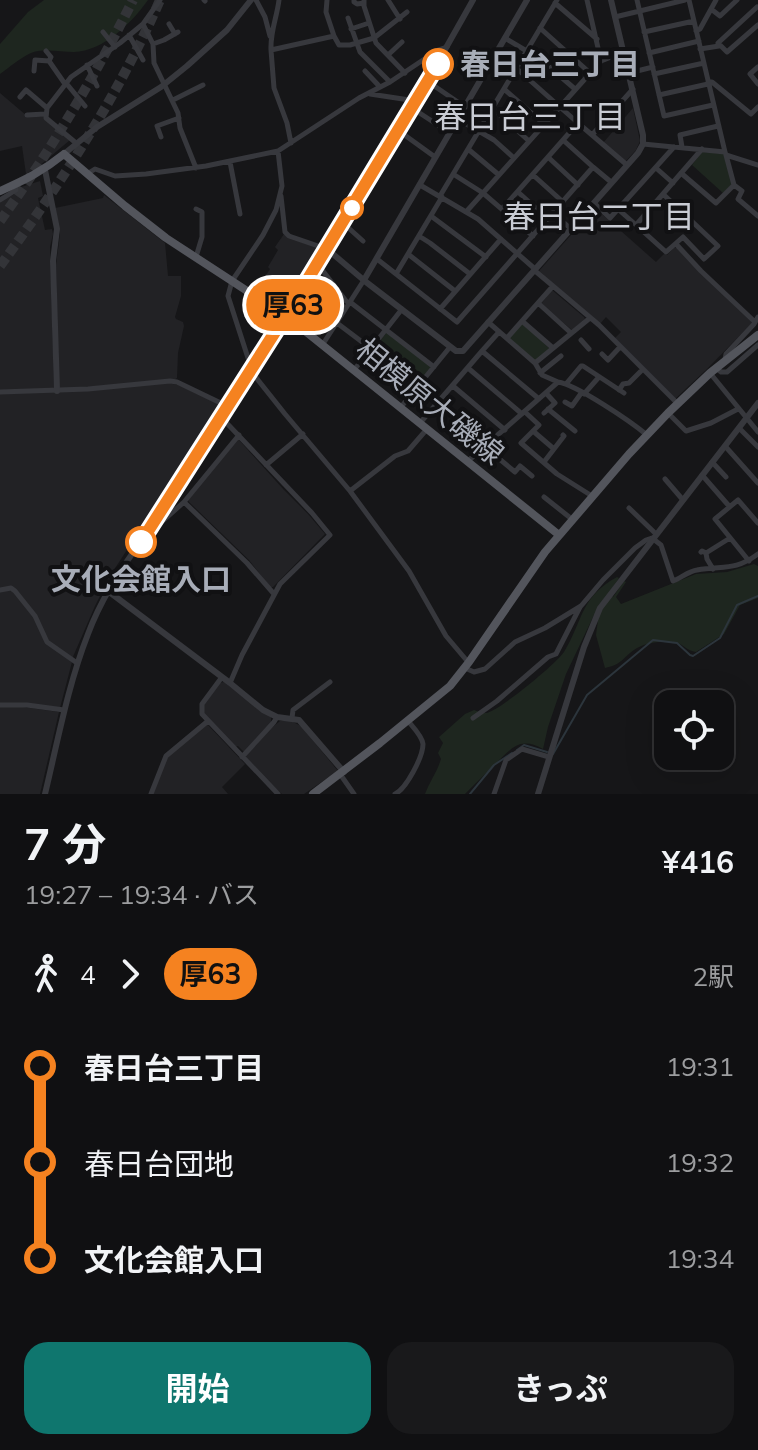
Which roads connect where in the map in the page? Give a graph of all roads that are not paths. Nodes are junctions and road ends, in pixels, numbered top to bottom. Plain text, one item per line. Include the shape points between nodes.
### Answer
1 (160, 0) edge
2 (253, 0) edge
3 (279, 0) edge
4 (327, 0) edge
5 (354, 0) edge
6 (388, 0) edge
7 (473, 0) edge
8 (527, 0) edge
9 (587, 0) edge
10 (611, 0) edge
11 (637, 0) edge
12 (687, 0) edge
13 (716, 0) edge
14 (737, 0) edge
15 (749, 0) edge
16 (364, 1) edge
17 (556, 2) edge
18 (666, 2) edge
19 (758, 7) edge
20 (711, 9) junction
21 (639, 11) junction
22 (407, 12) dead end
23 (615, 17) junction
24 (348, 18) dead end
25 (400, 19) junction
26 (694, 21) junction
27 (369, 23) junction
28 (143, 24) junction
29 (169, 24) dead end
30 (758, 25) edge
31 (540, 28) junction
32 (351, 29) junction
33 (696, 31) junction
34 (103, 32) dead end
35 (644, 32) junction
36 (129, 35) junction
37 (334, 36) junction
38 (270, 37) junction
39 (374, 38) junction
40 (505, 38) junction
41 (597, 39) junction
42 (699, 41) junction
43 (402, 42) dead end
44 (153, 44) junction
45 (357, 44) junction
46 (448, 46) junction
47 (720, 46) junction
48 (115, 47) junction
49 (700, 49) junction
50 (271, 50) junction
51 (527, 50) junction
52 (46, 51) dead end
53 (624, 52) junction
54 (649, 53) junction
55 (388, 56) junction
56 (60, 60) dead end
57 (143, 60) dead end
58 (601, 61) junction
59 (704, 63) junction
60 (51, 64) junction
61 (87, 65) junction
62 (653, 67) junction
63 (758, 67) edge
64 (516, 68) junction
65 (34, 71) dead end
66 (365, 71) dead end
67 (405, 73) junction
68 (590, 73) junction
69 (629, 73) junction
70 (654, 74) junction
71 (427, 81) junction
72 (390, 82) junction
73 (65, 83) junction
74 (708, 83) junction
75 (165, 84) junction
76 (758, 84) edge
77 (203, 85) dead end
78 (97, 86) dead end
79 (380, 87) junction
80 (504, 89) junction
81 (575, 89) junction
82 (633, 89) junction
83 (368, 94) junction
84 (659, 95) junction
85 (20, 97) dead end
86 (173, 100) junction
87 (81, 104) dead end
88 (414, 104) junction
89 (713, 105) junction
90 (465, 107) junction
91 (560, 107) junction
92 (758, 107) edge
93 (492, 108) junction
94 (46, 111) junction
95 (27, 115) dead end
96 (179, 118) junction
97 (458, 119) junction
98 (578, 123) junction
99 (544, 124) junction
100 (718, 126) junction
101 (399, 131) junction
102 (479, 131) junction
103 (450, 133) junction
104 (592, 135) junction
105 (161, 137) dead end
106 (563, 140) junction
107 (529, 141) junction
108 (76, 143) junction
109 (291, 143) junction
110 (643, 144) junction
111 (674, 147) junction
112 (682, 147) junction
113 (468, 149) junction
114 (702, 149) junction
115 (278, 151) junction
116 (726, 153) junction
117 (64, 154) junction
118 (435, 157) junction
119 (514, 158) junction
120 (549, 158) junction
121 (230, 162) junction
122 (627, 165) junction
123 (758, 165) edge
124 (593, 167) junction
125 (196, 168) junction
126 (656, 168) junction
127 (45, 170) junction
128 (681, 173) junction
129 (87, 174) junction
130 (453, 174) junction
131 (499, 175) junction
132 (533, 175) junction
133 (611, 182) junction
134 (673, 183) junction
135 (420, 185) junction
136 (578, 185) junction
137 (734, 185) junction
138 (0, 191) edge
139 (518, 192) junction
140 (483, 193) junction
141 (663, 194) junction
142 (280, 195) junction
143 (441, 197) junction
144 (563, 202) junction
145 (594, 203) junction
146 (196, 209) dead end
147 (502, 209) junction
148 (619, 210) junction
149 (466, 212) junction
150 (553, 213) junction
151 (240, 214) dead end
152 (431, 216) junction
153 (758, 216) edge
154 (548, 219) junction
155 (343, 223) junction
156 (636, 225) junction
157 (571, 229) junction
158 (419, 236) junction
159 (533, 236) junction
160 (501, 239) junction
161 (363, 241) dead end
162 (676, 244) junction
163 (327, 249) junction
164 (408, 254) junction
165 (518, 254) junction
166 (486, 257) junction
167 (195, 258) junction
168 (377, 259) junction
169 (534, 269) junction
170 (323, 271) dead end
171 (396, 274) junction
172 (470, 274) junction
173 (364, 280) junction
174 (232, 281) junction
175 (553, 286) junction
176 (311, 288) dead end
177 (455, 291) junction
178 (348, 302) junction
179 (538, 303) junction
180 (402, 309) junction
181 (440, 309) junction
182 (286, 316) junction
183 (590, 318) junction
184 (756, 320) edge
185 (335, 321) junction
186 (522, 321) junction
187 (488, 322) junction
188 (386, 330) junction
189 (499, 332) junction
190 (571, 333) junction
191 (758, 335) edge
192 (507, 338) junction
193 (581, 340) dead end
194 (322, 345) junction
195 (758, 345) edge
196 (450, 347) junction
197 (620, 347) junction
198 (553, 348) junction
199 (371, 349) junction
200 (589, 349) dead end
201 (482, 351) junction
202 (561, 356) dead end
203 (602, 356) dead end
204 (725, 360) junction
205 (535, 363) junction
206 (434, 367) junction
207 (468, 368) junction
208 (643, 369) junction
209 (250, 370) junction
210 (354, 370) junction
211 (713, 371) junction
212 (540, 373) junction
213 (599, 377) junction
214 (558, 382) junction
215 (566, 384) junction
216 (419, 385) junction
217 (453, 386) junction
218 (57, 391) junction
219 (0, 392) edge
220 (546, 393) junction
221 (583, 393) junction
222 (539, 399) junction
223 (565, 402) dead end
224 (438, 403) junction
225 (758, 403) edge
226 (678, 404) junction
227 (227, 406) junction
228 (401, 408) junction
229 (738, 409) junction
230 (524, 413) junction
231 (668, 413) junction
232 (220, 416) junction
233 (746, 419) junction
234 (424, 426) junction
235 (573, 427) dead end
236 (739, 428) junction
237 (505, 430) junction
238 (533, 431) junction
239 (758, 432) edge
240 (303, 434) junction
241 (239, 435) junction
242 (647, 435) junction
243 (564, 436) dead end
244 (486, 446) junction
245 (725, 446) junction
246 (756, 448) edge
247 (554, 449) junction
248 (468, 461) junction
249 (544, 462) junction
250 (712, 462) junction
251 (266, 465) junction
252 (702, 475) junction
253 (532, 476) dead end
254 (726, 477) dead end
255 (666, 481) dead end
256 (758, 483) edge
257 (350, 491) junction
258 (544, 497) dead end
259 (593, 497) junction
260 (683, 500) junction
261 (184, 502) junction
262 (729, 506) junction
263 (629, 508) dead end
264 (573, 520) junction
265 (758, 523) edge
266 (559, 535) junction
267 (654, 536) junction
268 (730, 538) junction
269 (143, 539) junction
270 (758, 554) edge
271 (749, 561) junction
272 (713, 570) junction
273 (0, 590) edge
274 (108, 591) junction
275 (274, 594) junction
276 (581, 606) junction
277 (77, 663) junction
278 (467, 665) junction
279 (222, 677) junction
280 (330, 682) dead end
281 (230, 683) junction
282 (0, 705) edge
283 (64, 710) junction
284 (277, 717) junction
285 (292, 718) junction
286 (473, 718) dead end
287 (208, 721) junction
288 (408, 721) junction
289 (550, 755) junction
290 (242, 757) junction
291 (342, 773) junction
292 (45, 794) edge
293 (151, 794) edge
294 (278, 794) edge
295 (313, 794) edge
296 (354, 794) edge
297 (395, 794) edge
298 (494, 794) edge
299 (538, 794) edge

1 - 28 street
2 - 38 street
2 - 75 street
3 - 38 street
4 - 37 street
5 - 16 street
6 - 25 street
7 - 46 street
8 - 40 street
9 - 41 street
10 - 23 street
11 - 21 street
12 - 18 street
12 - 26 street
13 - 20 street
14 - 20 street via 720,16
15 - 19 street
16 - 27 street
17 - 31 street
17 - 41 street
18 - 21 street
19 - 47 street via 718,41
20 - 33 street
21 - 23 street
21 - 35 street
22 - 25 street
23 - 53 street
24 - 32 street
25 - 39 street
26 - 33 street
26 - 35 street
27 - 32 street
27 - 39 street
28 - 36 street
28 - 44 street
29 - 44 street via 177,33
30 - 47 street via 727,52
31 - 51 street
31 - 68 street
32 - 45 street
33 - 42 street
34 - 48 street
35 - 54 street
36 - 48 street
36 - 57 street
37 - 45 street via 339,45
37 - 50 street
38 - 50 street
39 - 45 street
39 - 55 street
40 - 51 street
40 - 90 street
41 - 58 street
42 - 49 street
42 - 54 street
43 - 55 street
44 - 75 street via 154,63
45 - 72 street
46 - 67 street
46 - 71 street
47 - 49 street
48 - 61 street
49 - 59 street
50 - 109 street via 274,88
51 - 64 street
51 - 81 street
52 - 60 street
53 - 58 street
53 - 69 street
54 - 62 street
55 - 67 street
56 - 60 street
58 - 68 street
59 - 70 street
59 - 74 street
60 - 65 street via 35,58
60 - 73 street
61 - 73 street
61 - 78 street
62 - 69 street
62 - 70 street
63 - 76 street via 748,73
64 - 80 street
64 - 91 street
66 - 79 street
67 - 72 street
68 - 81 street
69 - 82 street
70 - 84 street
71 - 88 street
71 - 90 street
72 - 79 street
73 - 87 street
73 - 94 street
74 - 84 street
74 - 89 street
74 - 92 street via 751,114
75 - 86 street
75 - 108 street
77 - 86 street
79 - 83 street
80 - 93 street
80 - 99 street
81 - 91 street
82 - 104 street
82 - 110 street
83 - 88 street
83 - 109 street
84 - 89 street via 664,116
85 - 94 street via 27,89
86 - 96 street
88 - 101 street
88 - 103 street
89 - 100 street
90 - 97 street
91 - 98 street
91 - 99 street
93 - 102 street
93 - 107 street
94 - 95 street
94 - 108 street via 49,121
96 - 105 street via 157,126
96 - 125 street
97 - 102 street
97 - 103 street
98 - 104 street
98 - 106 street
99 - 107 street
100 - 112 street via 680,135
100 - 116 street
101 - 118 street
101 - 155 street
102 - 113 street
102 - 119 street
103 - 118 street
104 - 122 street
106 - 120 street
106 - 124 street
107 - 119 street
108 - 117 street
109 - 115 street
110 - 111 street
110 - 122 street
111 - 112 street
111 - 126 street
112 - 114 street
113 - 130 street
113 - 131 street
114 - 116 street
114 - 128 street
115 - 121 street
115 - 142 street
116 - 123 street
116 - 137 street
117 - 127 main road
117 - 129 main road, 相模原大磯線
118 - 135 street
119 - 131 street
120 - 132 street
120 - 136 street
121 - 125 street
121 - 151 street
122 - 133 street
124 - 133 street
124 - 136 street
125 - 129 street via 119,176 95,169
126 - 134 street
126 - 148 street
127 - 138 main road
127 - 218 street via 58,235 53,261
128 - 134 street
128 - 137 street via 716,203
129 - 167 main road, 相模原大磯線
130 - 140 street
130 - 143 street
131 - 140 street
132 - 139 street
132 - 144 street
133 - 145 street
134 - 141 street
135 - 143 street
135 - 168 street
136 - 144 street
137 - 153 street via 742,191 738,199
139 - 147 street
139 - 154 street
140 - 147 street
140 - 149 street
141 - 156 street
141 - 162 street via 718,246 704,259 683,237
142 - 163 street via 285,232
142 - 174 street via 271,221
143 - 149 street
143 - 152 street
144 - 150 street
145 - 148 street via 610,218
145 - 157 street
146 - 167 street via 202,212 202,237
147 - 159 street
148 - 156 street
149 - 160 street
150 - 154 street
150 - 157 street
152 - 158 street
152 - 166 street
154 - 159 street
155 - 161 street
155 - 163 street
156 - 162 street via 666,252
157 - 169 street
158 - 164 street
158 - 172 street
159 - 165 street
160 - 165 street
160 - 166 street
162 - 184 street
163 - 173 street
163 - 182 street
164 - 171 street
164 - 177 street
165 - 169 street
165 - 181 street via 457,322
166 - 172 street
167 - 174 main road, 相模原大磯線
168 - 171 street
168 - 173 street
169 - 175 street
169 - 187 street
170 - 178 street
171 - 181 street
172 - 177 street
173 - 178 street
173 - 180 street
174 - 182 main road, 相模原大磯線
174 - 209 street via 228,296
175 - 179 street
175 - 183 street
176 - 185 street
177 - 181 street
178 - 185 street
178 - 188 street
179 - 186 street
179 - 190 street
180 - 188 street
180 - 196 street
182 - 194 main road, 相模原大磯線
182 - 209 street
183 - 190 street
183 - 197 street
184 - 204 street
185 - 194 street
185 - 199 street
186 - 192 street
186 - 198 street
187 - 189 street
187 - 196 street via 463,351
188 - 199 street
188 - 206 street
189 - 192 street
189 - 201 street
190 - 198 street
191 - 204 main road
192 - 205 street
193 - 200 street
194 - 210 main road, 相模原大磯線
195 - 211 street via 727,372
196 - 206 street
197 - 203 street via 608,360
197 - 208 street
198 - 205 street
199 - 210 street
199 - 216 street
201 - 207 street
201 - 222 street
202 - 212 street
204 - 211 main road
205 - 212 street
206 - 216 street
207 - 217 street
207 - 230 street
208 - 213 street via 623,384 622,392
208 - 226 street
209 - 227 street
209 - 240 street
210 - 228 main road, 相模原大磯線
211 - 226 main road
211 - 229 street
212 - 214 street
213 - 215 street via 581,366
213 - 221 street
214 - 215 street
214 - 220 street
215 - 221 street
216 - 228 street
217 - 224 street
217 - 237 street
218 - 219 street
218 - 227 street via 170,381
220 - 222 street
220 - 235 street via 555,403 546,411
221 - 223 street via 575,408
221 - 242 street
222 - 230 street
224 - 234 street
224 - 244 street
225 - 233 street
226 - 231 main road
227 - 232 street
228 - 234 main road, 相模原大磯線
229 - 231 street via 686,431
229 - 233 street
230 - 237 street
230 - 238 street via 539,425
231 - 242 main road
232 - 241 street
232 - 269 street
233 - 236 street
233 - 239 street
234 - 248 main road, 相模原大磯線
234 - 257 street via 408,451
236 - 245 street
236 - 246 street
237 - 244 street
238 - 247 street
238 - 249 street via 521,443
240 - 251 street
240 - 257 street
241 - 251 street
241 - 261 street
242 - 259 main road
243 - 247 street
244 - 248 street
244 - 253 street via 515,472 521,464
245 - 250 street
245 - 256 street
247 - 249 street
248 - 266 main road, 相模原大磯線
249 - 259 street
250 - 252 street
250 - 254 street
251 - 275 street via 330,535
252 - 260 street
252 - 262 street
255 - 260 street
257 - 278 street via 409,571
258 - 264 street
259 - 264 main road
260 - 267 street
261 - 269 street
261 - 275 street
262 - 265 street via 738,500
262 - 268 street via 715,520
263 - 267 street
264 - 266 main road
266 - 278 main road
267 - 272 street via 672,581 694,570
267 - 276 street via 635,548
267 - 289 street via 591,626
268 - 271 street
268 - 272 street via 703,553
269 - 274 street
270 - 271 street
271 - 272 street
273 - 277 street via 15,591 47,642
274 - 277 street
274 - 279 street
275 - 281 street
276 - 278 street via 515,642 485,669 474,672
276 - 286 street via 556,654
277 - 283 street
278 - 288 main road
279 - 281 street
279 - 287 street via 201,706
280 - 285 street via 293,710
281 - 284 street
282 - 283 street
283 - 292 street
284 - 285 street
284 - 290 street
285 - 291 street via 305,724
287 - 290 street
287 - 293 street via 166,756
288 - 291 main road
288 - 297 street via 422,746 404,790
289 - 298 street via 522,749 506,760
289 - 299 street
290 - 294 street
291 - 295 main road
291 - 296 street

